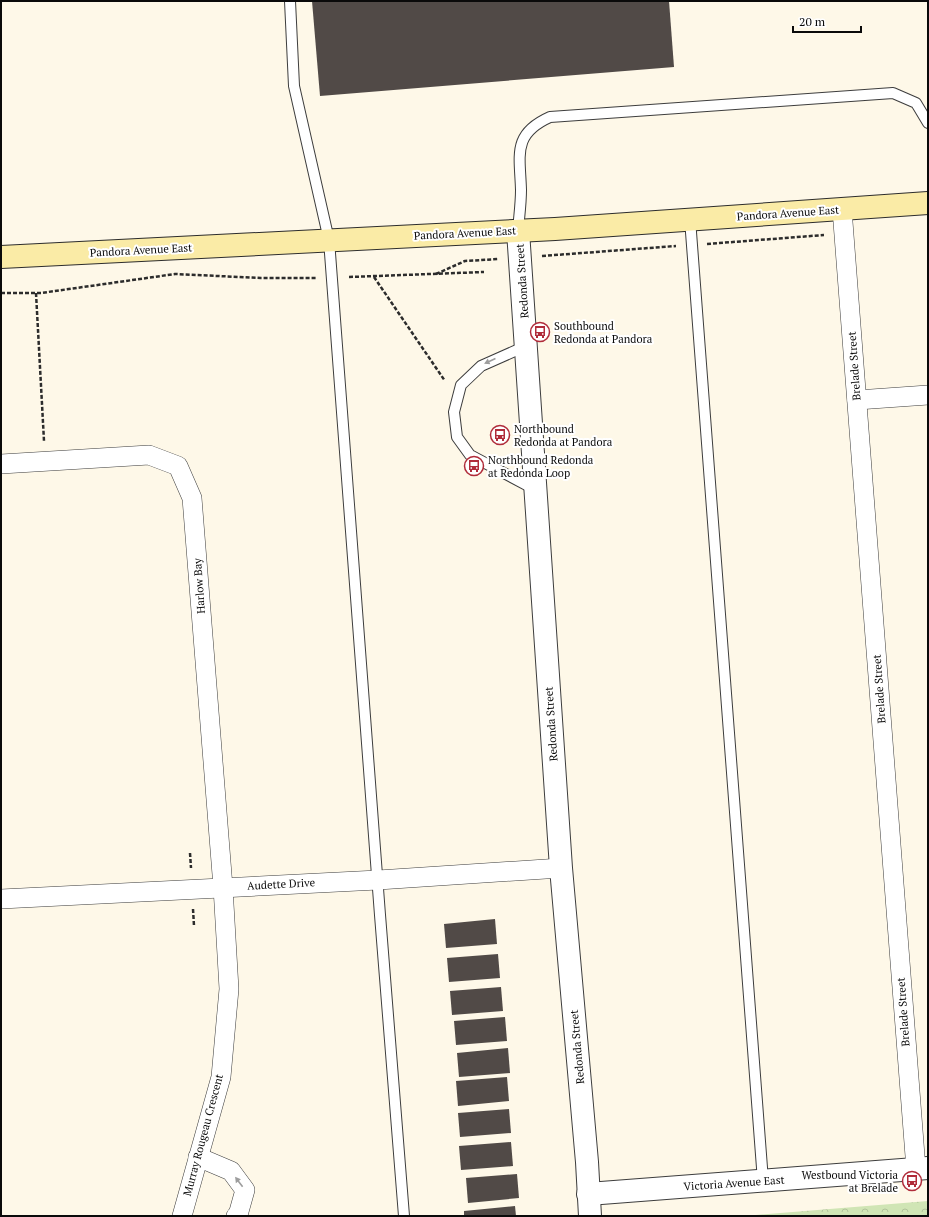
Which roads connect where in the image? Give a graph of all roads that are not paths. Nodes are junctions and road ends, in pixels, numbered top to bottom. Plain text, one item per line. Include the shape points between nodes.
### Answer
1 (290, 1) edge
2 (928, 124) edge
3 (928, 203) edge
4 (842, 209) junction
5 (690, 219) junction
6 (518, 231) junction
7 (328, 240) junction
8 (1, 257) edge
9 (526, 346) junction
10 (928, 395) edge
11 (857, 400) junction
12 (1, 464) edge
13 (536, 490) junction
14 (561, 868) junction
15 (378, 880) junction
16 (223, 887) junction
17 (1, 899) edge
18 (198, 1158) junction
19 (922, 1168) edge
20 (763, 1181) junction
21 (588, 1194) junction
22 (182, 1216) edge
23 (236, 1216) edge
24 (404, 1216) edge
25 (590, 1216) edge

1 - 7 lane via 294,86
2 - 6 lane via 916,103 893,93 550,117 529,130 520,150 521,192
3 - 4 main road, Pandora Avenue East
4 - 5 main road, Pandora Avenue East
4 - 11 street, Brelade Street
5 - 6 main road, Pandora Avenue East
5 - 20 lane
6 - 7 main road, Pandora Avenue East
6 - 9 street, Redonda Street
7 - 8 main road, Pandora Avenue East
7 - 15 lane
9 - 13 street, Redonda Street
9 -> 13 lane via 481,366 461,385 454,412 457,438 470,455
10 - 11 street
11 - 19 street, Brelade Street
12 - 16 street, Harlow Bay via 150,455 178,466 192,498
13 - 14 street, Redonda Street
14 - 15 street, Audette Drive
14 - 21 street, Redonda Street
15 - 16 street, Audette Drive
15 - 24 lane
16 - 17 street, Audette Drive
16 - 18 street, Murray Rougeau Crescent via 230,989 220,1077
18 - 22 street, Murray Rougeau Crescent
23 -> 18 street via 246,1190 231,1171
19 - 20 street, Victoria Avenue East
20 - 21 street, Victoria Avenue East
21 - 25 street, Redonda Street

